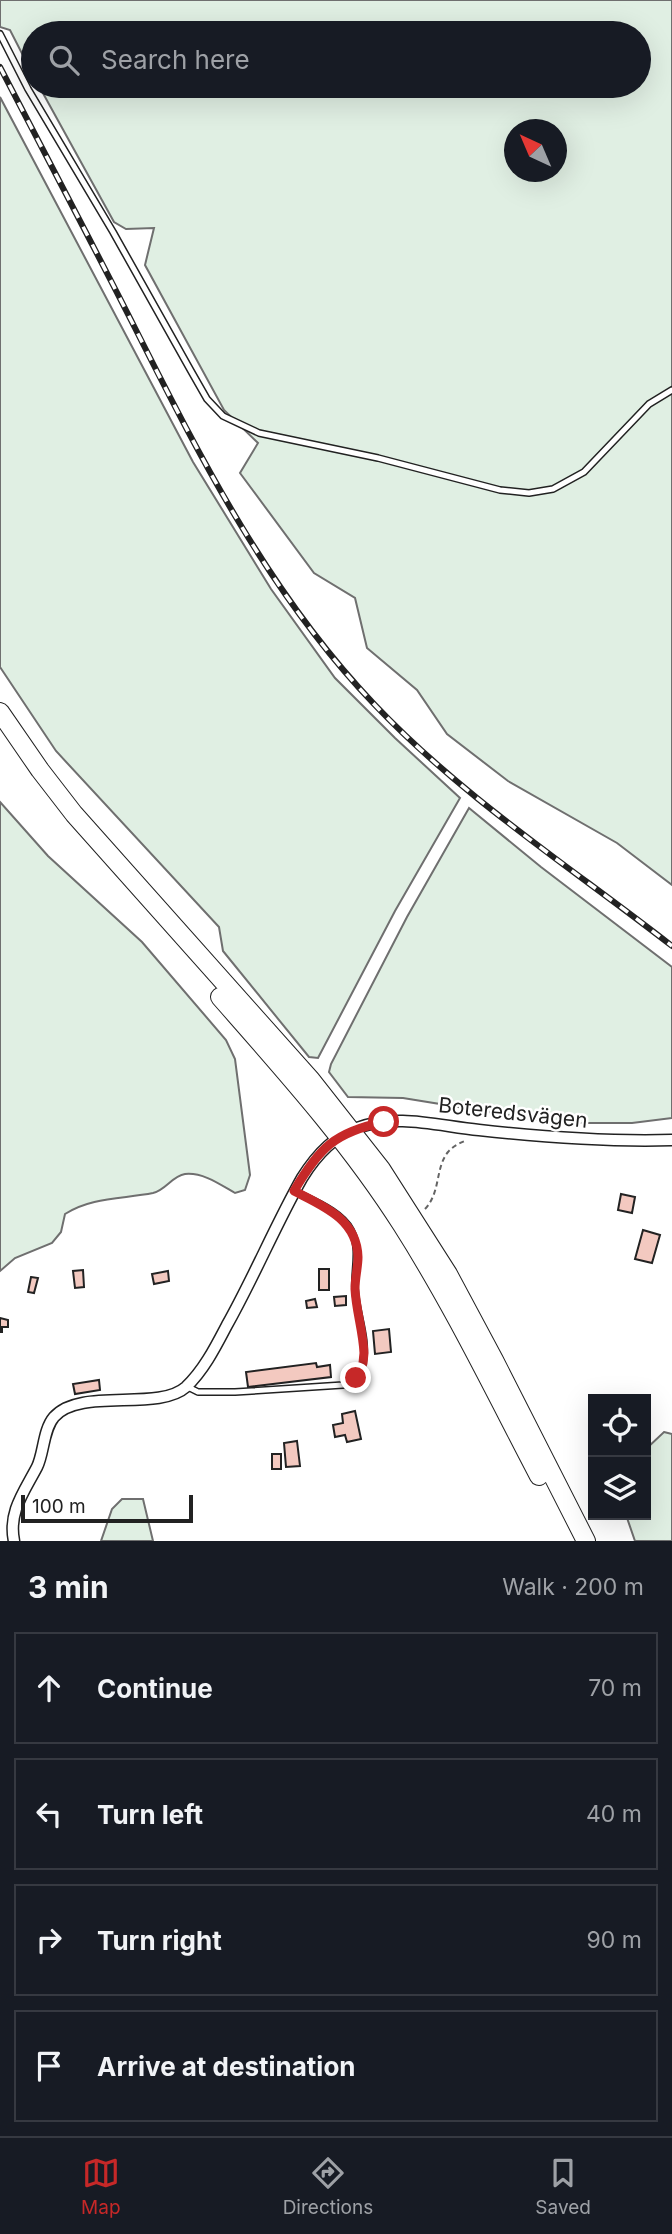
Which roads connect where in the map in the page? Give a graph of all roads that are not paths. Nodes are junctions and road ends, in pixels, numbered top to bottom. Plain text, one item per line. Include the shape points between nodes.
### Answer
1 (0, 34) edge
2 (21, 77) edge
3 (32, 98) edge
4 (672, 390) edge
5 (0, 712) edge
6 (0, 730) edge
7 (346, 1133) junction
8 (672, 1140) edge
9 (294, 1191) junction
10 (187, 1386) junction
11 (13, 1541) edge
12 (573, 1541) edge
13 (586, 1541) edge

1 - 2 lane
3 - 4 lane via 207,399 223,416 259,433 500,490 529,492 553,489 584,471 649,404
5 - 7 highway via 74,814 311,1080
6 - 7 highway via 66,821
7 - 8 street, Boteredsvägen via 403,1120 585,1140
7 - 9 street via 311,1164
7 - 12 highway via 435,1281
7 - 13 highway via 414,1218 447,1274
9 - 10 street via 212,1354
9 - 10 lane via 351,1228 358,1258 356,1298 363,1334 360,1369 343,1385 234,1392 198,1392
10 - 11 street via 168,1395 63,1409 51,1420 39,1463 16,1505

